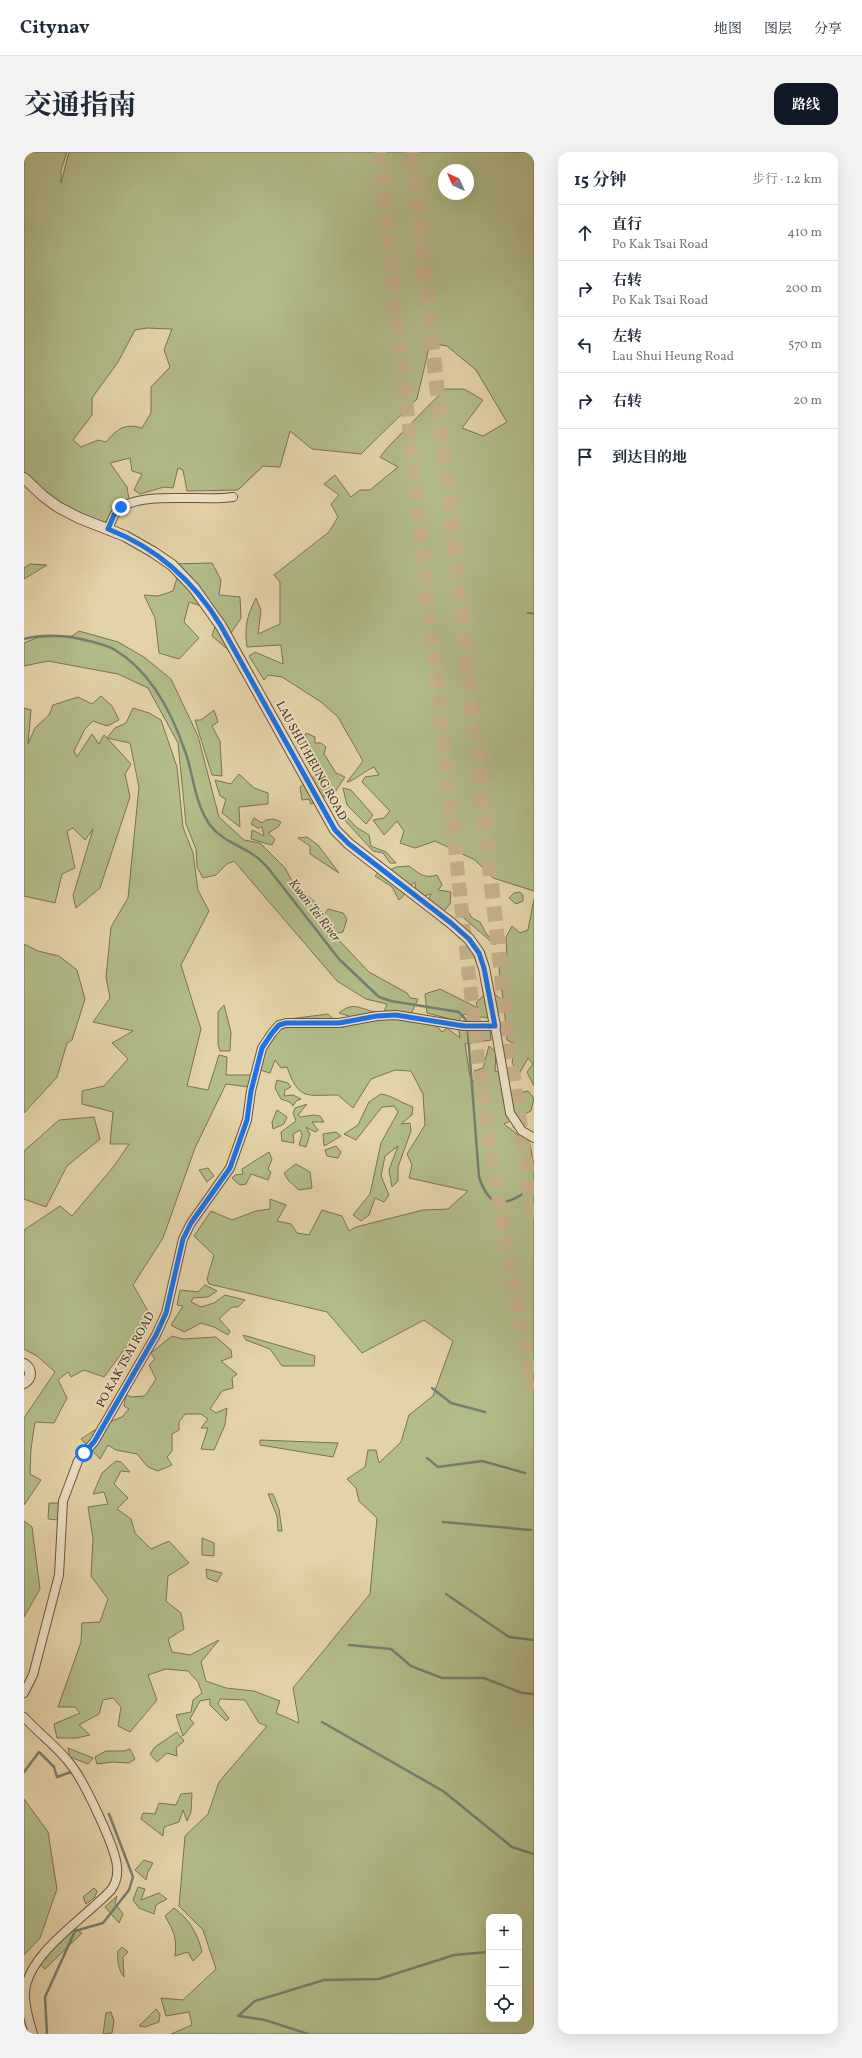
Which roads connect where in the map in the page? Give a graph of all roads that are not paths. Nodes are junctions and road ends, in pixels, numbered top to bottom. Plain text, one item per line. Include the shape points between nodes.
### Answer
1 (24, 478) edge
2 (233, 497) dead end
3 (108, 529) junction
4 (495, 1026) junction
5 (534, 1138) edge
6 (24, 1364) edge
7 (24, 1383) edge
8 (24, 1693) edge
9 (24, 1717) edge
10 (33, 2034) edge

1 - 3 street, LAU SHUI HEUNG ROAD via 58,507
2 - 3 street via 172,497 135,502 118,510
3 - 4 street, LAU SHUI HEUNG ROAD via 160,556 183,576 202,598 221,626 335,830 349,844 457,927 473,943 484,968
4 - 5 street, LAU SHUI HEUNG ROAD via 510,1113 522,1131
4 - 8 street, PO KAK TSAI ROAD via 466,1026 396,1015 377,1016 339,1023 297,1022 279,1025 266,1041 251,1091 247,1120 230,1168 191,1223 183,1239 166,1313 94,1442 78,1461 66,1492 63,1501 59,1574 34,1668
6 - 7 street via 30,1374
9 - 10 street via 75,1769 104,1829 115,1855 118,1870 111,1890 45,1952 33,1967 28,1978 25,1998

